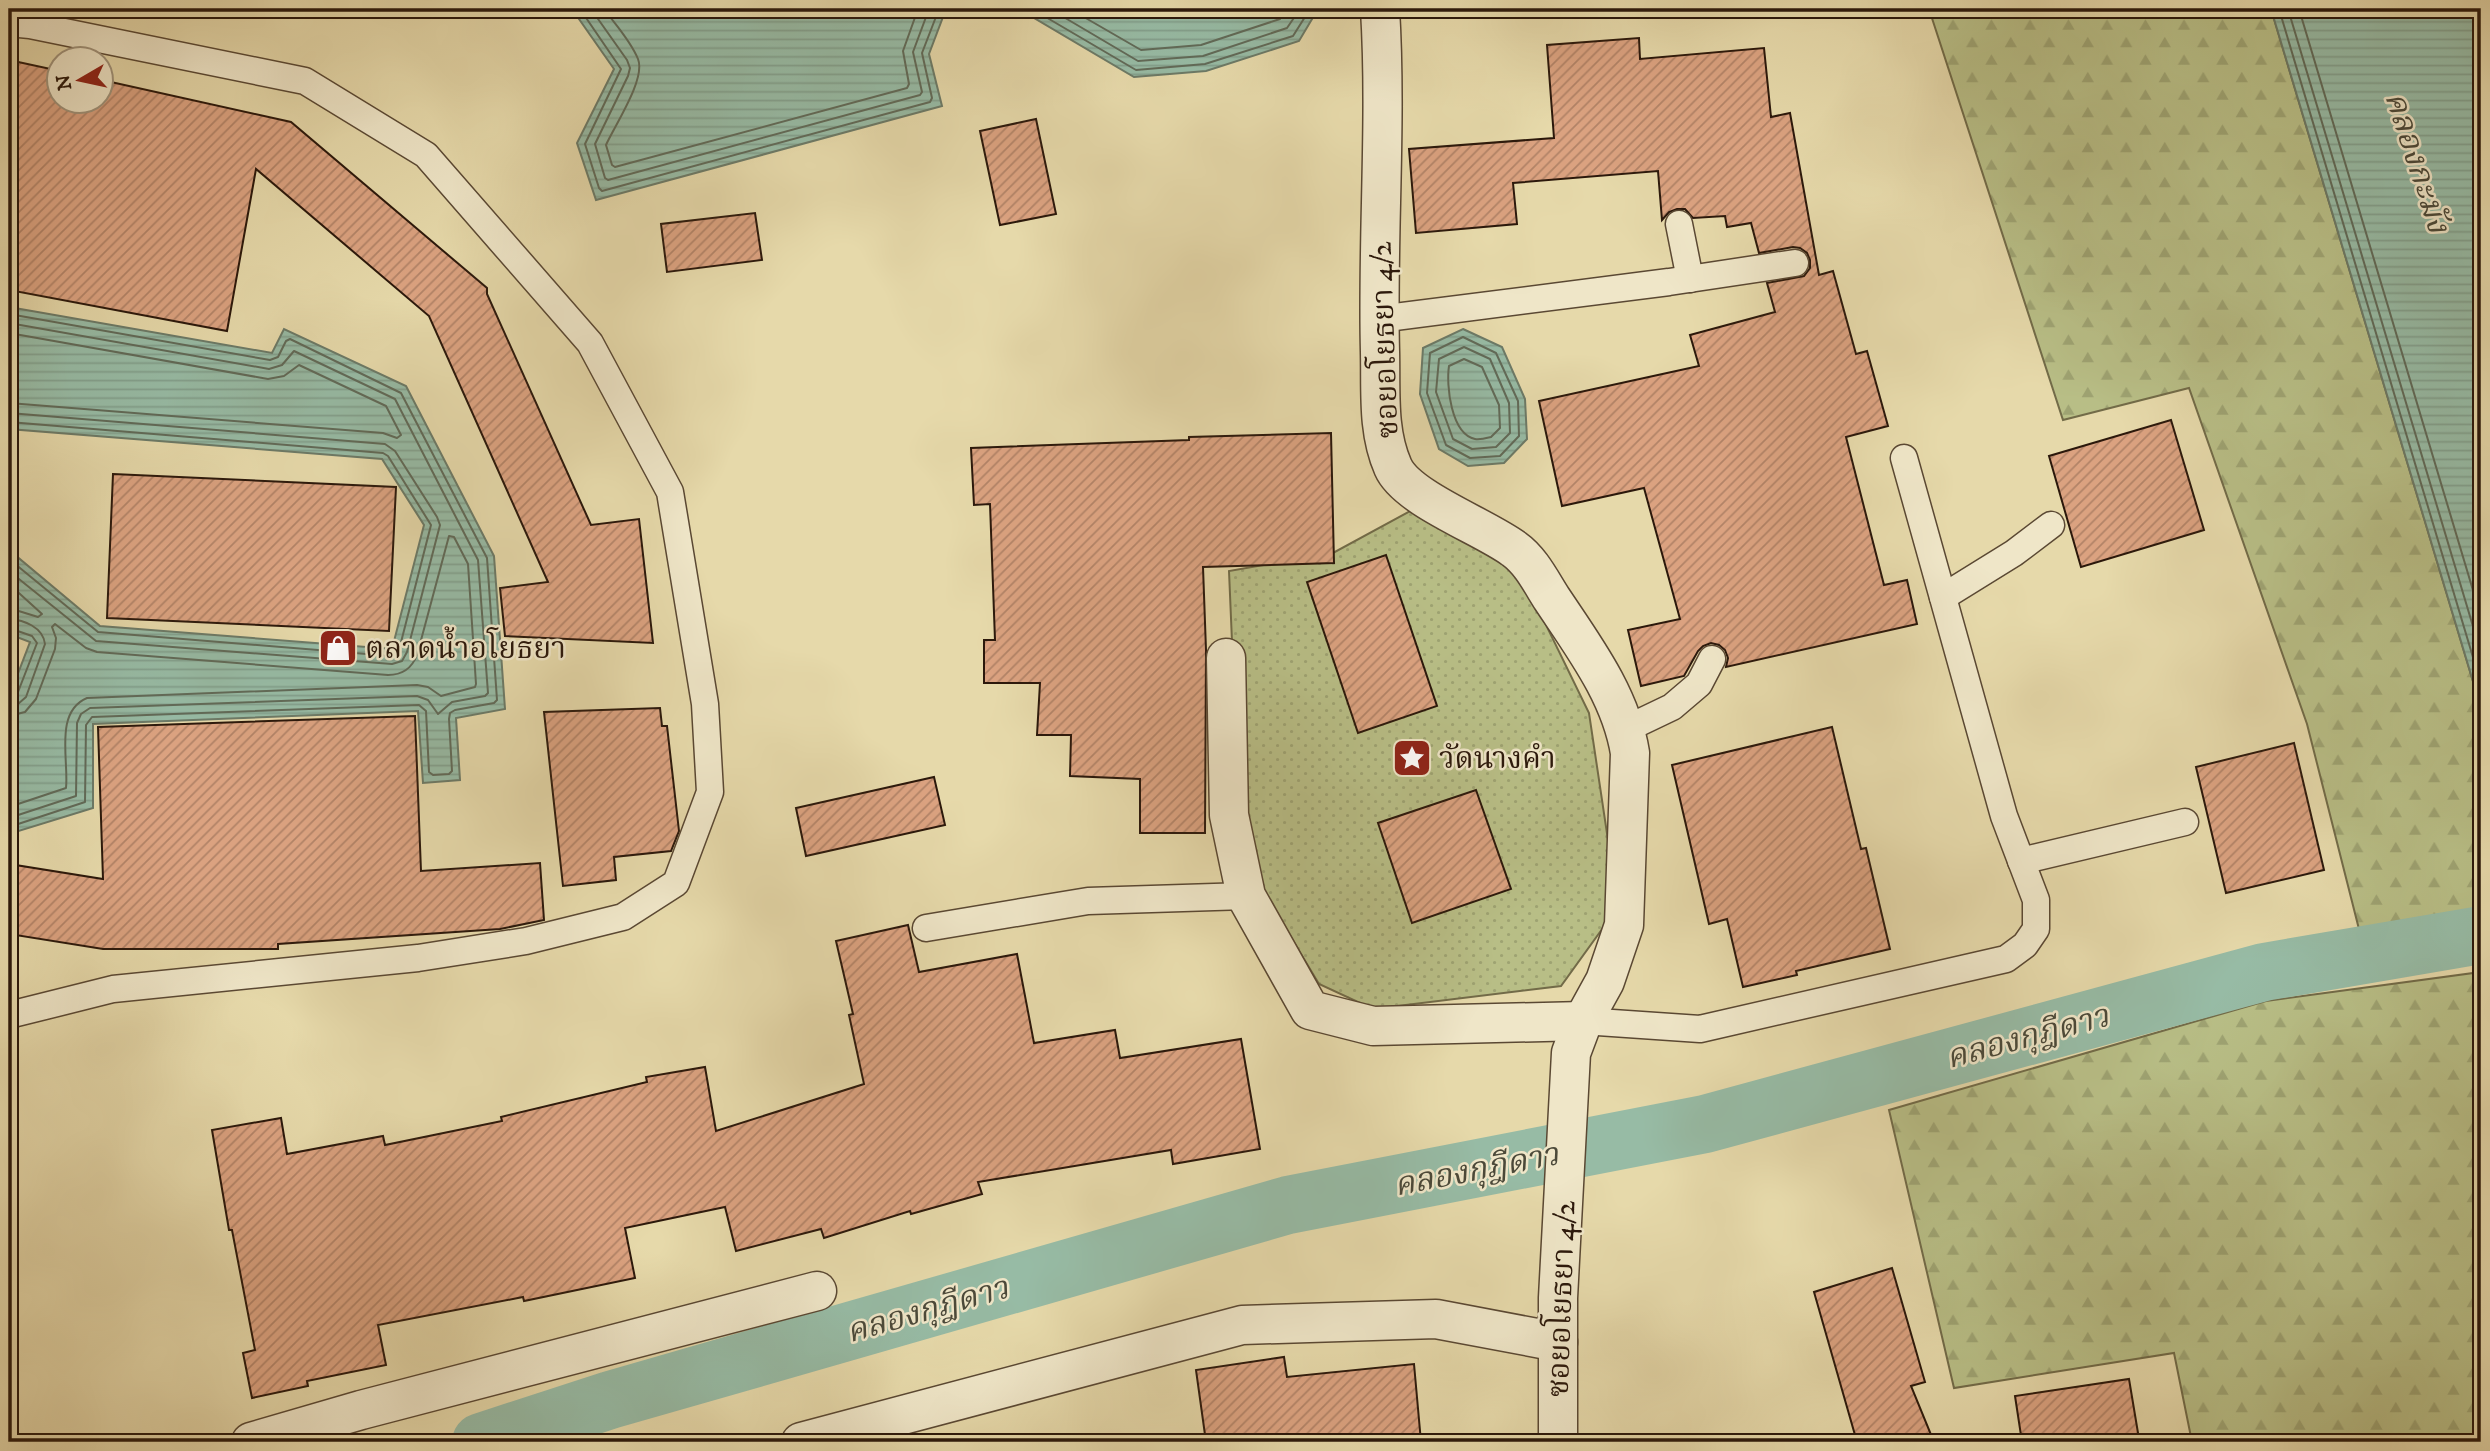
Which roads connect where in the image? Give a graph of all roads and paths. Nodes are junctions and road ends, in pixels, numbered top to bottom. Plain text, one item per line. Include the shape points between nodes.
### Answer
1 (1380, 9) edge
2 (9, 23) edge
3 (1679, 224) dead end
4 (1795, 263) dead end
5 (1690, 279) junction
6 (1379, 319) junction
7 (1904, 458) dead end
8 (2051, 525) dead end
9 (1942, 597) junction
10 (1226, 658) dead end
11 (1712, 659) dead end
12 (1626, 729) junction
13 (2185, 822) dead end
14 (2021, 861) junction
15 (1246, 896) junction
16 (926, 928) dead end
17 (9, 1015) edge
18 (1577, 1037) junction
19 (817, 1291) dead end
20 (1558, 1342) junction
21 (251, 1442) edge
22 (801, 1442) edge
23 (1558, 1442) edge

1 - 6 street, ซอยอโยธยา 4/2 via 1384,70
2 - 17 lane via 305,81 426,155 590,343 670,492 705,704 710,792 676,884 623,916 526,941 418,958 113,989
3 - 5 lane
4 - 5 lane
5 - 6 lane
6 - 12 street, ซอยอโยธยา 4/2 via 1382,430 1394,470 1432,502 1515,550 1529,564 1584,646
7 - 9 lane
8 - 9 lane
9 - 14 lane
10 - 15 street via 1229,815
11 - 12 lane via 1699,684 1672,707
12 - 18 street, ซอยอโยธยา 4/2 via 1630,753 1624,925 1605,981
13 - 14 lane
14 - 18 lane via 2036,900 2035,929 2025,945 2006,959 1700,1029
15 - 16 lane via 1088,901
15 - 18 street via 1310,1010 1373,1026
18 - 20 street, ซอยอโยธยา 4/2
19 - 21 street
20 - 22 street via 1437,1320 1242,1325
20 - 23 street, ซอยอโยธยา 4/2

